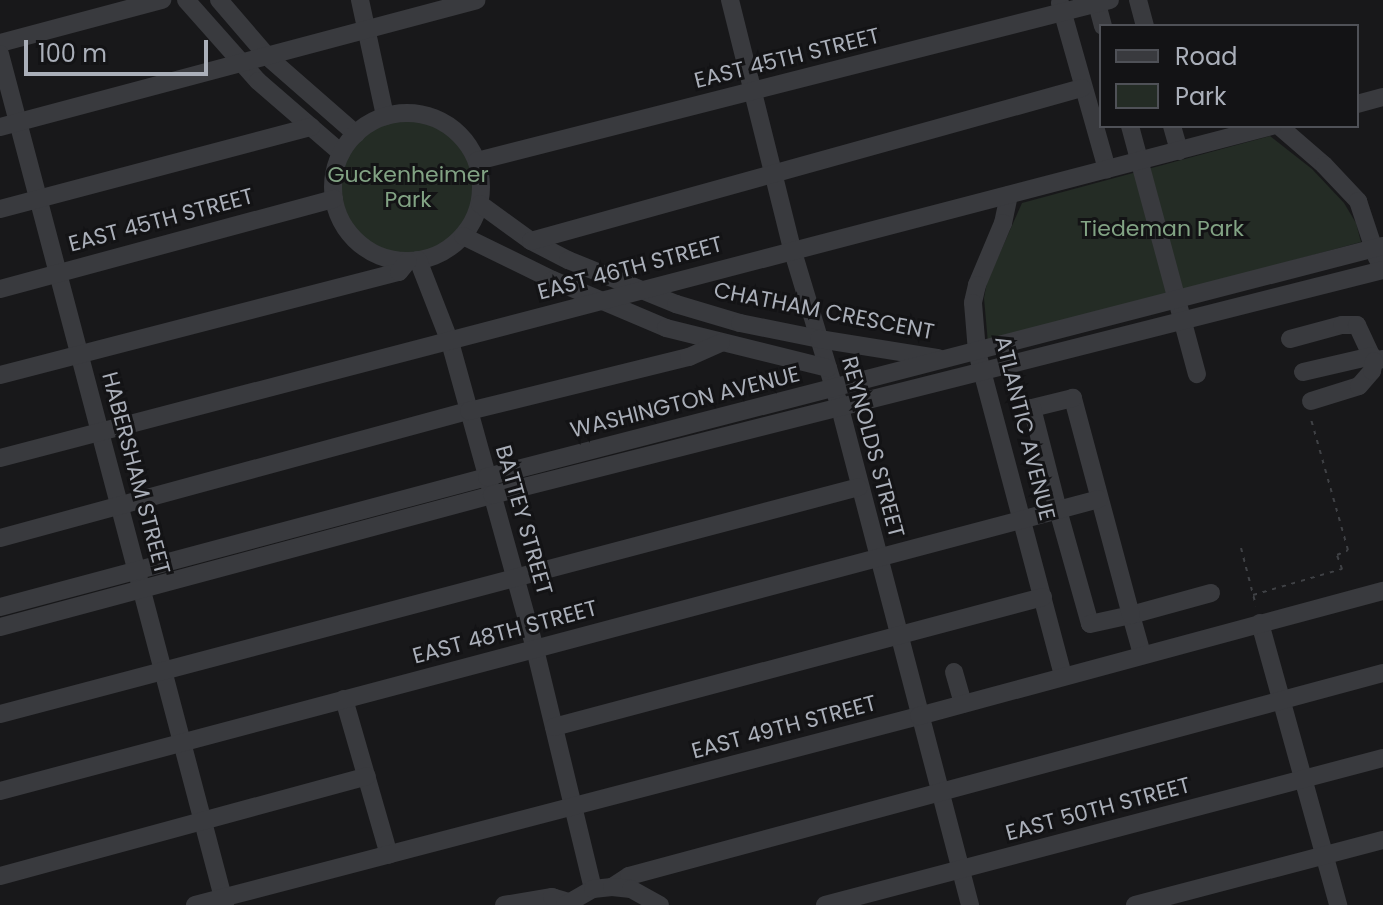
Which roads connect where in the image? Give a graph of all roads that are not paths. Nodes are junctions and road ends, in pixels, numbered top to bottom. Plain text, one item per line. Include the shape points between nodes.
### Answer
1 (162, 0) edge
2 (186, 0) edge
3 (219, 0) edge
4 (360, 0) edge
5 (476, 0) edge
6 (730, 0) edge
7 (1138, 0) edge
8 (1101, 1) edge
9 (1061, 6) edge
10 (1103, 24) edge
11 (1144, 24) edge
12 (368, 29) junction
13 (0, 43) edge
14 (0, 54) edge
15 (268, 57) junction
16 (242, 64) junction
17 (1082, 88) junction
18 (753, 91) junction
19 (1383, 97) edge
20 (1359, 103) edge
21 (385, 116) junction
22 (9, 124) edge
23 (311, 127) junction
24 (1131, 128) edge
25 (1173, 128) edge
26 (1265, 128) edge
27 (1281, 128) edge
28 (356, 134) junction
29 (1179, 151) junction
30 (341, 153) junction
31 (477, 161) junction
32 (1140, 161) junction
33 (1107, 169) junction
34 (773, 172) junction
35 (1009, 195) junction
36 (38, 199) junction
37 (334, 199) junction
38 (480, 204) junction
39 (0, 209) edge
40 (463, 236) junction
41 (531, 241) junction
42 (1378, 248) edge
43 (793, 252) junction
44 (413, 260) junction
45 (58, 272) junction
46 (1382, 274) edge
47 (0, 289) edge
48 (636, 290) junction
49 (1177, 297) junction
50 (598, 300) junction
51 (1184, 323) junction
52 (819, 339) junction
53 (1290, 339) dead end
54 (450, 342) junction
55 (721, 343) junction
56 (977, 352) junction
57 (79, 354) junction
58 (946, 359) junction
59 (1376, 359) edge
60 (828, 368) junction
61 (983, 372) junction
62 (1303, 372) dead end
63 (1197, 374) dead end
64 (0, 375) edge
65 (834, 390) junction
66 (1309, 405) road end
67 (840, 408) junction
68 (469, 411) junction
69 (100, 433) junction
70 (0, 458) edge
71 (489, 486) junction
72 (859, 487) junction
73 (1099, 499) junction
74 (119, 505) junction
75 (1058, 510) junction
76 (1023, 520) junction
77 (0, 538) edge
78 (877, 557) junction
79 (515, 576) junction
80 (138, 578) junction
81 (1383, 591) edge
82 (1211, 593) dead end
83 (1043, 597) junction
84 (0, 607) edge
85 (1131, 615) junction
86 (1260, 623) junction
87 (0, 627) edge
88 (897, 635) junction
89 (535, 649) junction
90 (1142, 654) junction
91 (163, 671) junction
92 (1383, 673) edge
93 (960, 674) dead end
94 (1063, 676) junction
95 (344, 699) junction
96 (1282, 700) junction
97 (969, 702) junction
98 (0, 714) edge
99 (919, 716) junction
100 (554, 727) junction
101 (182, 742) junction
102 (1383, 758) edge
103 (367, 776) junction
104 (1304, 779) junction
105 (0, 791) edge
106 (939, 792) junction
107 (574, 807) junction
108 (202, 819) junction
109 (1383, 840) edge
110 (389, 855) junction
111 (1325, 856) junction
112 (960, 870) junction
113 (0, 876) edge
114 (603, 888) junction
115 (224, 901) edge
116 (566, 904) edge
117 (195, 905) edge
118 (504, 905) edge
119 (660, 905) edge
120 (825, 905) edge
121 (970, 905) edge
122 (1135, 905) edge
123 (1338, 905) edge

1 - 13 street
2 - 16 street
3 - 15 street
4 - 12 street
5 - 12 street
6 - 18 street, REYNOLDS STREET
7 - 11 street
8 - 9 street, EAST 45TH STREET
8 - 10 street
9 - 17 street
9 - 18 street, EAST 45TH STREET
12 - 15 street
12 - 21 street
14 - 22 street, HABERSHAM STREET
15 - 16 street
15 - 28 street
16 - 22 street
16 - 23 street
17 - 33 street
17 - 34 street
18 - 31 street, EAST 45TH STREET
18 - 34 street, REYNOLDS STREET
19 - 20 street
21 - 28 street
21 - 31 street via 430,116 467,142
22 - 36 street, HABERSHAM STREET
23 - 30 street
23 - 36 street
24 - 32 street
25 - 29 street
26 - 29 street, EAST 46TH STREET
27 - 42 street via 1358,201
28 - 30 street
29 - 32 street, EAST 46TH STREET
30 - 37 street
31 - 38 street
32 - 33 street, EAST 46TH STREET
32 - 49 street
33 - 35 street, EAST 46TH STREET
34 - 41 street
34 - 43 street, REYNOLDS STREET
35 - 43 street, EAST 46TH STREET
35 - 56 street, ATLANTIC AVENUE via 973,303
36 - 39 street
36 - 45 street, HABERSHAM STREET
37 - 44 street via 338,215 357,242 386,258
37 - 45 street, EAST 45TH STREET
38 - 40 street
38 - 41 street, CHATHAM CRESCENT
40 - 44 street via 439,254
40 - 50 street
41 - 48 street, CHATHAM CRESCENT
42 - 46 street
42 - 49 street, WASHINGTON AVENUE
43 - 48 street, EAST 46TH STREET
43 - 52 street, REYNOLDS STREET
44 - 54 street, BATTEY STREET
44 - 57 street via 399,272
45 - 47 street, EAST 45TH STREET
45 - 57 street, HABERSHAM STREET
46 - 51 street, WASHINGTON AVENUE
48 - 50 street, EAST 46TH STREET
48 - 52 street, CHATHAM CRESCENT via 740,323
49 - 51 street
49 - 56 street, WASHINGTON AVENUE
50 - 54 street, EAST 46TH STREET
50 - 55 street
51 - 61 street, WASHINGTON AVENUE
51 - 63 street
52 - 58 street, CHATHAM CRESCENT
52 - 60 street, REYNOLDS STREET
53 - 59 street via 1357,325
54 - 68 street, BATTEY STREET
54 - 69 street, EAST 46TH STREET
55 - 60 street
55 - 68 street via 689,357
56 - 58 street, WASHINGTON AVENUE
56 - 61 street, ATLANTIC AVENUE
57 - 64 street
57 - 69 street, HABERSHAM STREET
58 - 65 street, WASHINGTON AVENUE
59 - 62 street
59 - 66 street via 1359,386
60 - 65 street, REYNOLDS STREET
61 - 67 street, WASHINGTON AVENUE
61 - 76 street, ATLANTIC AVENUE
65 - 67 street, REYNOLDS STREET
65 - 71 street, WASHINGTON AVENUE
67 - 71 street, WASHINGTON AVENUE
67 - 72 street, REYNOLDS STREET
68 - 71 street, BATTEY STREET
68 - 74 street
69 - 70 street, EAST 46TH STREET
69 - 74 street, HABERSHAM STREET
71 - 79 street, BATTEY STREET
71 - 80 street, WASHINGTON AVENUE
72 - 78 street, REYNOLDS STREET
72 - 79 street
73 - 75 street, EAST 48TH STREET
73 - 75 street via 1073,398 1032,408
73 - 85 street
74 - 77 street
74 - 80 street, HABERSHAM STREET
75 - 76 street, EAST 48TH STREET
75 - 85 street via 1090,624
76 - 78 street, EAST 48TH STREET
76 - 83 street, ATLANTIC AVENUE
78 - 88 street, REYNOLDS STREET
78 - 89 street, EAST 48TH STREET
79 - 89 street, BATTEY STREET
79 - 91 street
80 - 84 street, WASHINGTON AVENUE
80 - 87 street, WASHINGTON AVENUE
80 - 91 street, HABERSHAM STREET
81 - 86 street, EAST 49TH STREET
82 - 85 street
83 - 88 street
83 - 94 street, ATLANTIC AVENUE
85 - 90 street
86 - 90 street, EAST 49TH STREET
86 - 96 street
88 - 99 street, REYNOLDS STREET
88 - 100 street
89 - 95 street, EAST 48TH STREET
89 - 100 street, BATTEY STREET
90 - 94 street, EAST 49TH STREET
91 - 98 street
91 - 101 street, HABERSHAM STREET
92 - 96 street
93 - 97 street
94 - 97 street, EAST 49TH STREET
95 - 101 street, EAST 48TH STREET
95 - 103 street
96 - 104 street
96 - 106 street
97 - 99 street, EAST 49TH STREET
99 - 106 street, REYNOLDS STREET
99 - 107 street, EAST 49TH STREET
100 - 107 street, BATTEY STREET
101 - 105 street, EAST 48TH STREET
101 - 108 street, HABERSHAM STREET
102 - 104 street, EAST 50TH STREET
103 - 108 street
103 - 110 street
104 - 111 street
104 - 112 street, EAST 50TH STREET
106 - 112 street, REYNOLDS STREET
106 - 114 street via 629,876
107 - 110 street, EAST 49TH STREET
107 - 114 street, BATTEY STREET
108 - 113 street
108 - 115 street, HABERSHAM STREET
109 - 111 street
110 - 115 street, EAST 49TH STREET
111 - 122 street
111 - 123 street
112 - 120 street, EAST 50TH STREET
112 - 121 street, REYNOLDS STREET
114 - 116 street
114 - 119 street via 631,889
115 - 117 street, EAST 49TH STREET
116 - 118 street via 552,897

